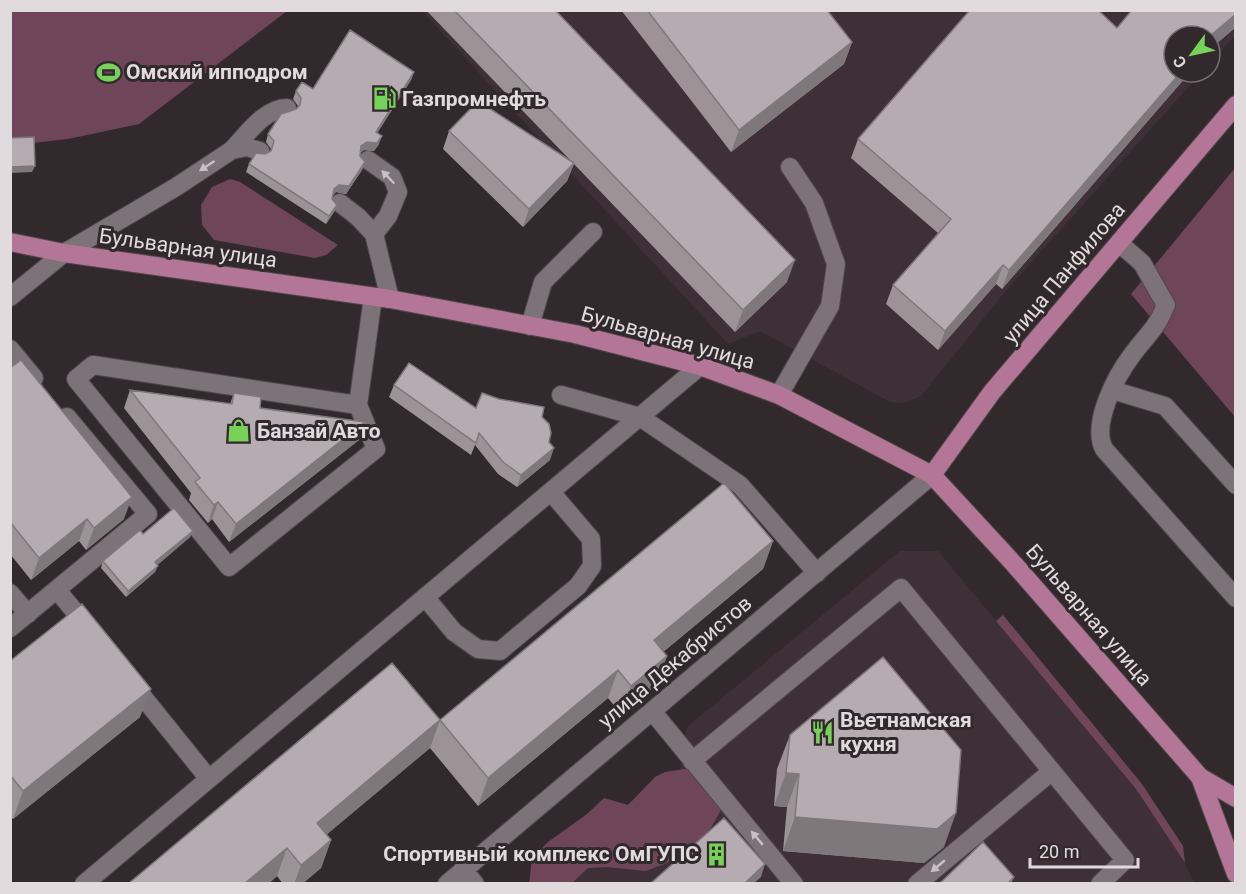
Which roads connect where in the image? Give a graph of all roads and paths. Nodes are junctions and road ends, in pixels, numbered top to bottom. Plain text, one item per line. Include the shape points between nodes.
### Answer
1 (1236, 105) edge
2 (287, 108) dead end
3 (232, 150) junction
4 (260, 151) edge
5 (368, 160) dead end
6 (790, 167) dead end
7 (340, 203) dead end
8 (593, 232) dead end
9 (374, 234) junction
10 (10, 242) edge
11 (1119, 243) junction
12 (64, 253) junction
13 (10, 297) edge
14 (381, 298) junction
15 (530, 326) junction
16 (10, 349) edge
17 (700, 366) junction
18 (1112, 390) junction
19 (561, 395) dead end
20 (779, 395) junction
21 (358, 405) junction
22 (640, 417) junction
23 (932, 475) junction
24 (1236, 485) edge
25 (551, 492) junction
26 (817, 573) junction
27 (57, 590) junction
28 (10, 593) edge
29 (425, 597) junction
30 (1236, 598) edge
31 (28, 614) junction
32 (10, 628) edge
33 (100, 644) edge
34 (122, 671) edge
35 (652, 711) junction
36 (693, 761) junction
37 (1052, 771) junction
38 (1200, 777) junction
39 (209, 779) junction
40 (1236, 798) edge
41 (463, 869) junction
42 (1236, 874) edge
43 (84, 884) edge
44 (447, 884) edge
45 (475, 884) edge
46 (794, 884) edge
47 (916, 884) edge
48 (1100, 884) edge

1 - 11 main road, улица Панфилова
2 - 3 street via 278,108 259,121
3 - 4 street via 247,147
3 -> 12 street
9 -> 5 street via 388,216 398,192 392,177
6 - 20 street via 814,203 836,264 830,306
7 - 9 street
8 - 15 street via 543,282
9 - 14 street
10 - 12 main road, Бульварная улица
11 - 18 street via 1142,263 1166,305
11 - 23 main road, улица Панфилова via 992,392
12 - 13 street
12 - 14 main road, Бульварная улица
14 - 15 main road, Бульварная улица
14 - 21 street
15 - 17 main road, Бульварная улица
16 - 27 street via 148,514
17 - 20 main road, Бульварная улица
17 - 22 street
18 - 24 street via 1165,406
18 - 30 street via 1104,409 1100,440 1104,449
19 - 22 street
20 - 23 main road, Бульварная улица
21 - 21 street via 93,365 76,378 229,567 376,449
22 - 25 street
22 - 26 street via 740,485
23 - 26 street, улица Декабристов
23 - 38 main road, Бульварная улица
25 - 29 street
25 - 29 street via 591,539 592,566 578,586 500,651 478,649 454,632
26 - 35 street, улица Декабристов
27 - 31 street
27 - 33 street
28 - 31 street
29 - 39 street
31 - 32 street
34 - 39 street
35 - 36 street
35 - 41 street, улица Декабристов
36 - 37 street via 901,588
46 -> 36 street
37 -> 47 street
37 - 48 street via 1125,860
38 - 40 main road, Бульварная улица
38 - 42 main road, Бульварная улица
39 - 43 street
41 - 44 street, улица Декабристов
41 - 45 street

